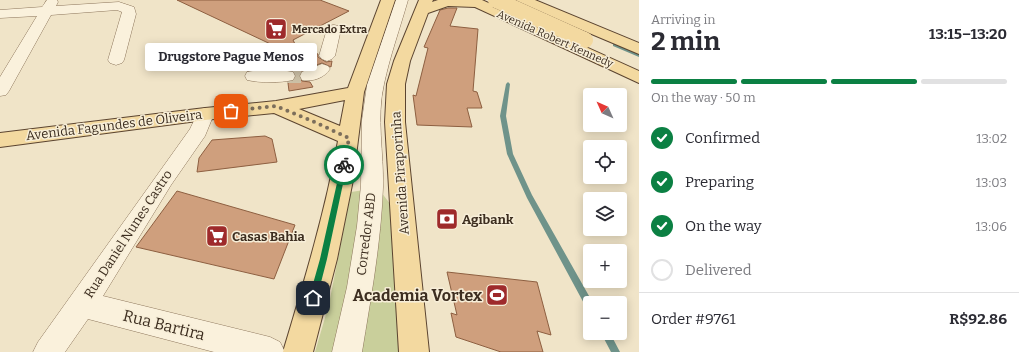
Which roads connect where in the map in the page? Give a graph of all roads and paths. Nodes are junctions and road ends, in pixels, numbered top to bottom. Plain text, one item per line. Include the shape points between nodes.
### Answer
1 (388, 0) edge
2 (402, 0) edge
3 (523, 0) edge
4 (553, 0) edge
5 (474, 2) edge
6 (497, 4) edge
7 (50, 5) edge
8 (424, 6) edge
9 (0, 14) edge
10 (334, 29) dead end
11 (639, 37) edge
12 (639, 49) edge
13 (116, 60) dead end
14 (639, 64) edge
15 (319, 67) dead end
16 (253, 76) dead end
17 (287, 76) tunnel mouth
18 (639, 78) edge
19 (0, 91) edge
20 (355, 92) junction
21 (276, 106) junction
22 (204, 114) junction
23 (349, 138) junction
24 (0, 140) edge
25 (82, 304) junction
26 (48, 352) edge
27 (270, 352) edge
28 (298, 352) edge
29 (347, 352) edge
30 (414, 352) edge

1 - 20 main road
2 - 29 street, Corredor ABD via 375,85 371,120 372,185 369,226
3 - 12 main road
4 - 11 main road
5 - 6 main road, Avenida Robert Kennedy
5 - 8 main road via 450,0
6 - 14 main road, bridge
6 - 18 main road, Avenida Robert Kennedy
7 - 9 street
7 - 13 street via 120,6 129,10
7 - 19 street
8 - 30 main road, Avenida Piraporinha via 402,61 396,84 395,122
10 - 15 street
16 - 17 street
20 - 21 main road, Avenida Fagundes de Oliveira
20 - 23 main road
21 - 22 main road, Avenida Fagundes de Oliveira
21 - 23 main road, Avenida Fagundes de Oliveira
22 - 24 main road, Avenida Fagundes de Oliveira
22 - 25 street, Rua Daniel Nunes Castro via 198,131
23 - 28 main road via 324,259
25 - 26 street, Rua Daniel Nunes Castro
25 - 27 street, Rua Bartira

